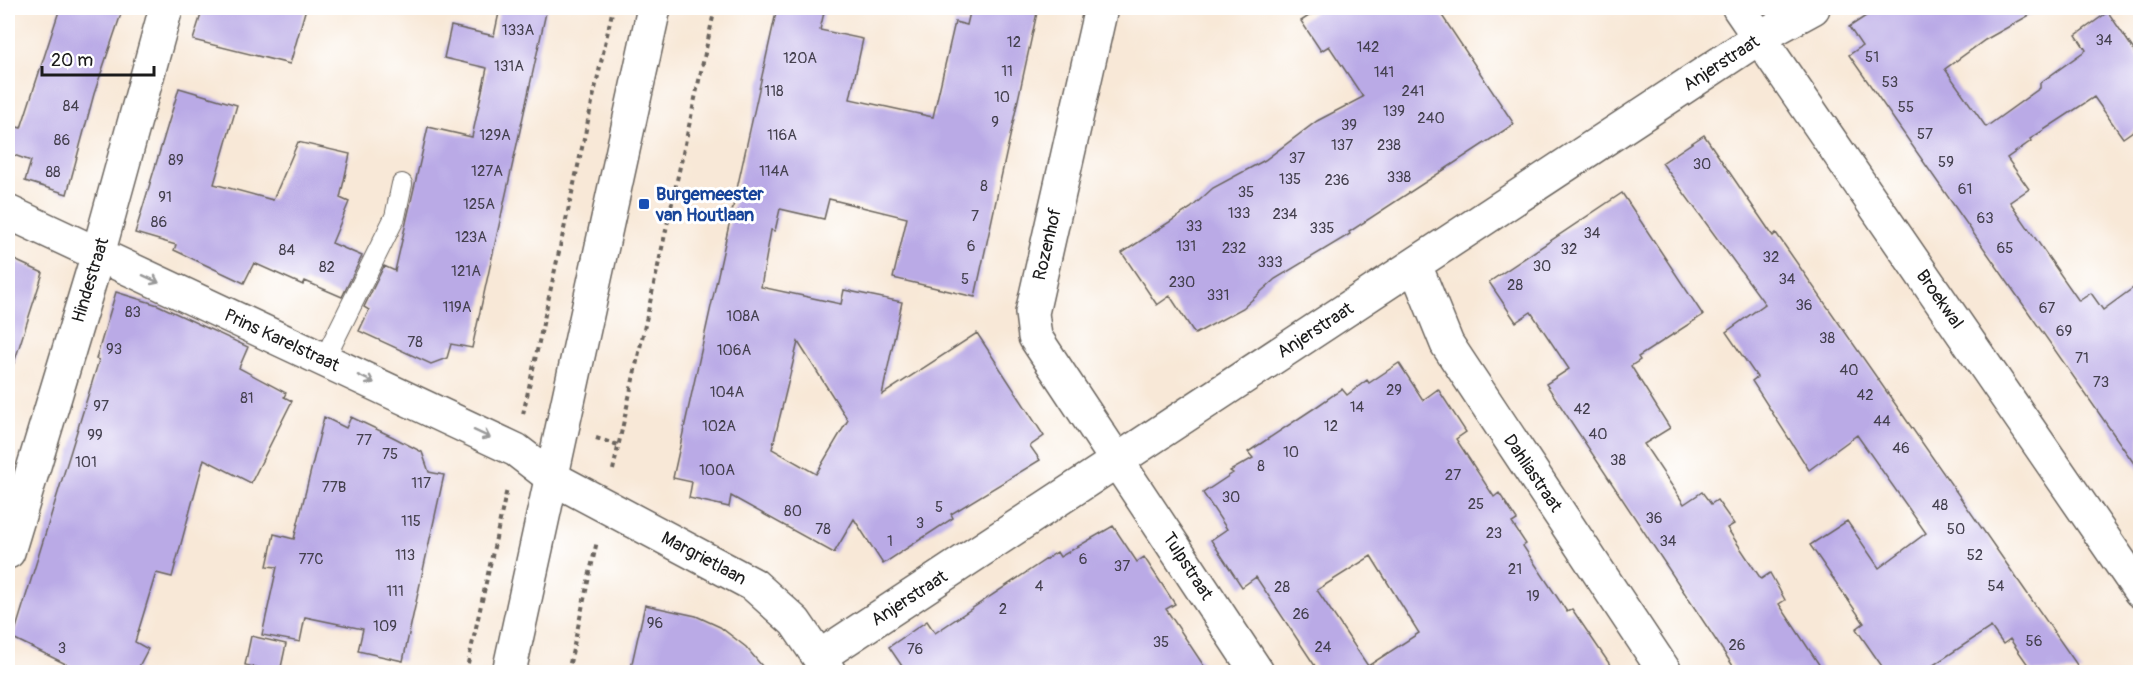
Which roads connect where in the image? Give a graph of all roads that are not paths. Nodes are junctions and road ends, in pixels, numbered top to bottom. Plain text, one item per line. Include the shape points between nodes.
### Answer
1 (166, 8) edge
2 (654, 8) edge
3 (1101, 8) edge
4 (1739, 8) edge
5 (1813, 8) edge
6 (1760, 38) junction
7 (402, 184) dead end
8 (8, 212) edge
9 (98, 254) junction
10 (1415, 265) junction
11 (324, 360) junction
12 (1118, 459) junction
13 (551, 477) junction
14 (8, 552) edge
15 (2140, 591) edge
16 (824, 665) edge
17 (509, 672) edge
18 (1257, 672) edge
19 (1665, 672) edge

1 - 9 street, Hindestraat
2 - 13 street
3 - 12 street, Rozenhof via 1032,313 1035,338
4 - 6 street, Broekwal
5 - 6 street, Anjerstraat
6 - 10 street, Anjerstraat
6 - 15 street, Broekwal
7 - 11 lane via 395,217
8 - 9 street, Prins Karelstraat
9 -> 11 street, Prins Karelstraat
9 - 14 street, Hindestraat
10 - 12 street, Anjerstraat
10 - 19 street, Dahliastraat via 1447,344
11 -> 13 street, Prins Karelstraat via 516,450
12 - 16 street, Anjerstraat
12 - 18 street, Tulpstraat
13 - 16 street, Margrietlaan via 754,585 795,622
13 - 17 street

